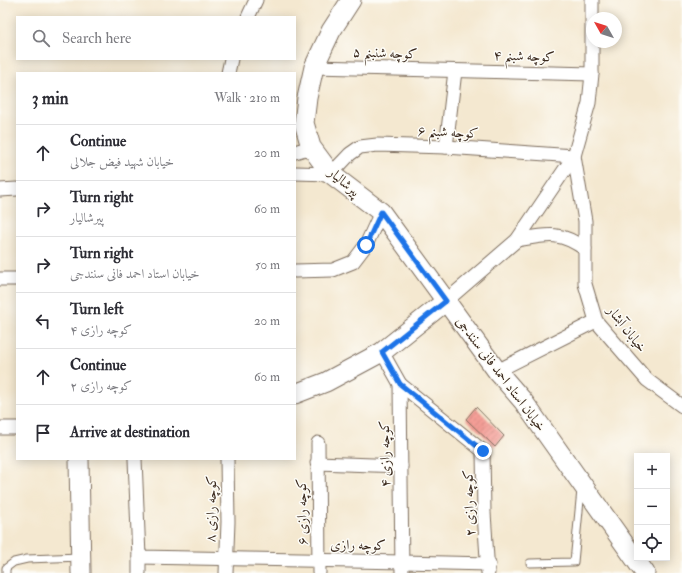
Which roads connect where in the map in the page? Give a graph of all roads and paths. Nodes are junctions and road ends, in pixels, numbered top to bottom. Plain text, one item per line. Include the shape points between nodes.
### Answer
1 (256, 0) edge
2 (351, 0) edge
3 (592, 0) edge
4 (248, 16) edge
5 (231, 60) edge
6 (314, 67) junction
7 (455, 71) junction
8 (228, 72) edge
9 (592, 74) junction
10 (446, 147) junction
11 (303, 149) edge
12 (574, 156) junction
13 (296, 173) edge
14 (331, 174) junction
15 (16, 189) edge
16 (0, 190) edge
17 (381, 212) junction
18 (517, 240) junction
19 (585, 249) junction
20 (296, 271) edge
21 (16, 279) edge
22 (0, 280) edge
23 (446, 301) junction
24 (596, 321) junction
25 (382, 352) junction
26 (497, 371) junction
27 (400, 384) junction
28 (296, 394) edge
29 (682, 406) edge
30 (0, 428) edge
31 (16, 428) edge
32 (318, 443) dead end
33 (79, 460) edge
34 (135, 460) edge
35 (227, 460) edge
36 (317, 463) junction
37 (401, 466) junction
38 (582, 484) junction
39 (634, 554) edge
40 (139, 557) junction
41 (226, 559) junction
42 (635, 561) edge
43 (638, 561) edge
44 (643, 561) edge
45 (530, 563) dead end
46 (81, 565) edge
47 (319, 567) edge
48 (403, 567) edge
49 (488, 569) edge
50 (6, 573) edge
51 (138, 573) edge
52 (226, 573) edge
53 (636, 573) edge
54 (645, 573) edge
55 (658, 573) edge

1 - 4 street
2 - 6 street, پیرشالیار via 331,31
3 - 9 street, خیابان آبشار
5 - 8 street
6 - 7 street, کوچه شنبنم ۵
6 - 11 street, پیرشالیار via 307,98
7 - 9 street, کوچه شبنم ۴
7 - 10 street
9 - 12 street, خیابان آبشار via 589,103
10 - 12 street, کوچه شبنم ۶
10 - 14 street, کوچه شبنم ۶ via 360,147
11 - 14 street, پیرشالیار
12 - 18 street, خیابان آبشار
12 - 19 street, خیابان آبشار via 585,221
13 - 14 street
14 - 17 street, پیرشالیار
15 - 16 street
17 - 20 street via 366,245 353,262 333,270
17 - 23 street, پیرشالیار
18 - 19 street via 545,235 565,237
18 - 23 street, خیابان آبشار
19 - 24 street, خیابان آبشار via 585,284
21 - 22 street
23 - 25 street
23 - 26 street, خیابان استاد احمد فانی سنندجی
24 - 26 street
24 - 29 street, خیابان آبشار via 647,380
25 - 27 street, کوچه رازی ۴
25 - 28 street via 326,382
26 - 38 street, خیابان استاد احمد فانی سنندجی via 523,401
27 - 37 street, کوچه رازی ۴
27 - 49 street, کوچه رازی ۲ via 483,451
30 - 31 street
32 - 36 street, کوچه رازی ۶
33 - 46 street
34 - 40 street
35 - 41 street, کوچه رازی ۸
36 - 37 street, کوچه رازی ۶
36 - 47 street, کوچه رازی ۶
37 - 48 street, کوچه رازی ۴
38 - 39 street, خیابان استاد احمد فانی سنندجی
38 - 45 lane via 574,562
40 - 41 street, کوچه رازی
40 - 51 street
41 - 47 street, کوچه رازی
41 - 52 street, کوچه رازی ۸
42 - 53 street
43 - 54 street, خیابان استاد احمد فانی سنندجی
44 - 55 street
46 - 50 lane via 28,559 14,562 6,568
47 - 48 street, کوچه رازی
48 - 49 street, کوچه رازی

